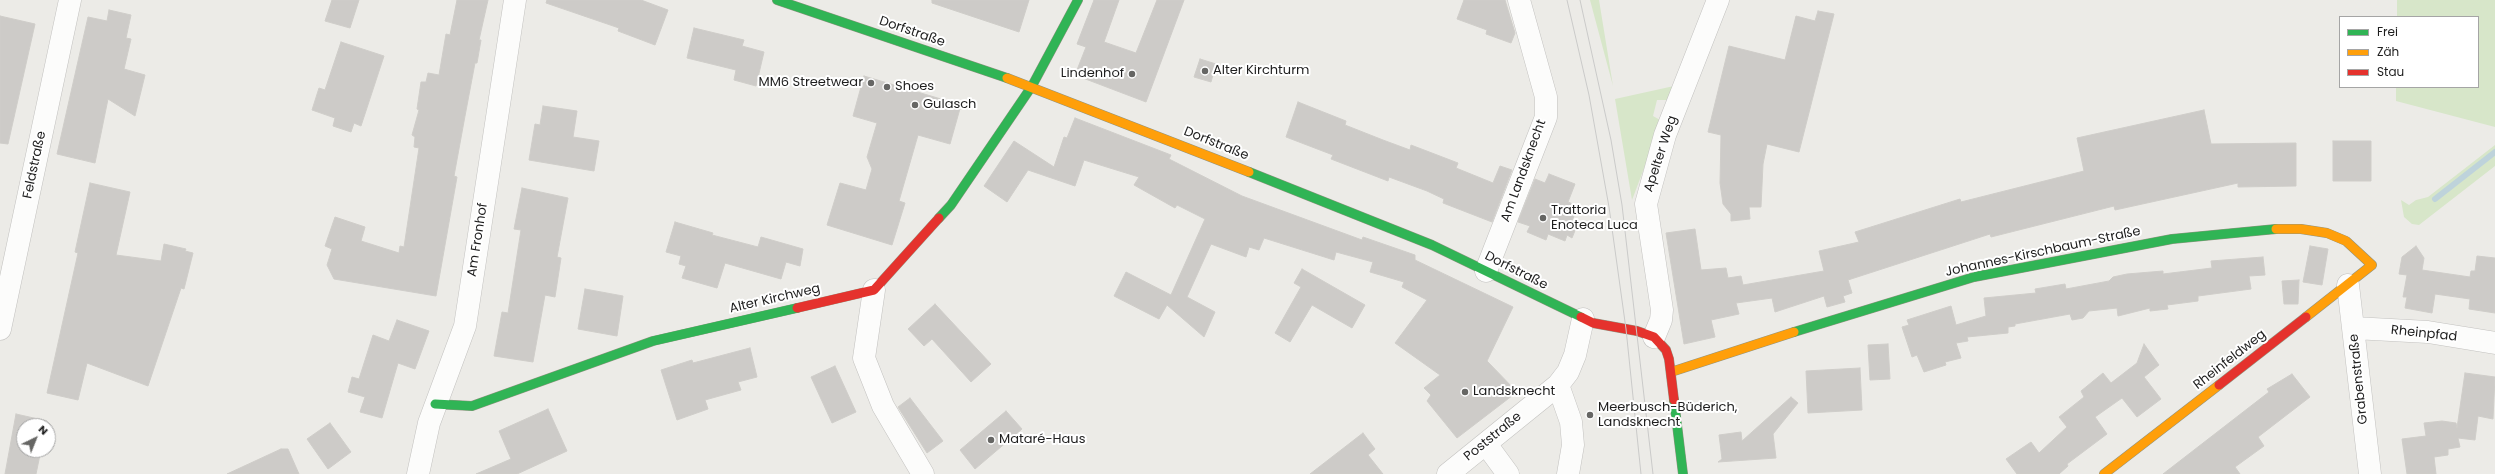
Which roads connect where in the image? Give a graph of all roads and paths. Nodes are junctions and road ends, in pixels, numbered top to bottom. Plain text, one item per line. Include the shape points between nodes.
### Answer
1 (70, 0) edge
2 (515, 0) edge
3 (777, 0) edge
4 (1078, 0) edge
5 (1519, 0) edge
6 (1718, 0) edge
7 (1032, 86) junction
8 (2372, 265) joint
9 (1486, 271) junction
10 (2348, 285) junction
11 (874, 290) junction
12 (1583, 319) junction
13 (2354, 328) junction
14 (0, 329) edge
15 (1646, 334) junction
16 (2495, 343) edge
17 (1671, 372) junction
18 (1558, 385) junction
19 (435, 404) junction
20 (1486, 444) junction
21 (418, 474) edge
22 (923, 474) edge
23 (1448, 474) edge
24 (1508, 474) edge
25 (1568, 474) edge
26 (1683, 474) edge
27 (2104, 474) edge
28 (2370, 474) edge

1 - 14 street, Feldstraße
2 - 19 street, Am Fronhof via 465,326
3 - 7 street, Dorfstraße
4 - 7 street
5 - 9 street, Am Landsknecht via 1546,97 1546,117
6 - 15 street, Apelter Weg via 1665,135 1646,204 1662,310 1661,320
7 - 9 street, Dorfstraße via 1432,245
7 - 11 street via 951,205
8 - 10 street, Rheinfeldweg
8 - 17 street, Johannes-Kirschbaum-Straße via 2346,241 2327,233 2301,229 2260,229 2172,239 1974,277
9 - 12 street, Dorfstraße
10 - 13 street, Grabenstraße
10 - 27 street, Rheinfeldweg
11 - 19 street, Alter Kirchweg via 653,341 472,406
11 - 22 street via 864,358 883,406
12 - 15 street, Dorfstraße via 1599,325
12 - 18 street, Poststraße via 1575,355 1568,372
13 - 16 street, Rheinpfad via 2428,332
13 - 28 street, Grabenstraße
15 - 17 street via 1666,350
17 - 26 street
18 - 20 street, Poststraße
18 - 25 street via 1572,422 1573,445
19 - 21 street, Am Fronhof
20 - 23 street, Poststraße
20 - 24 street

